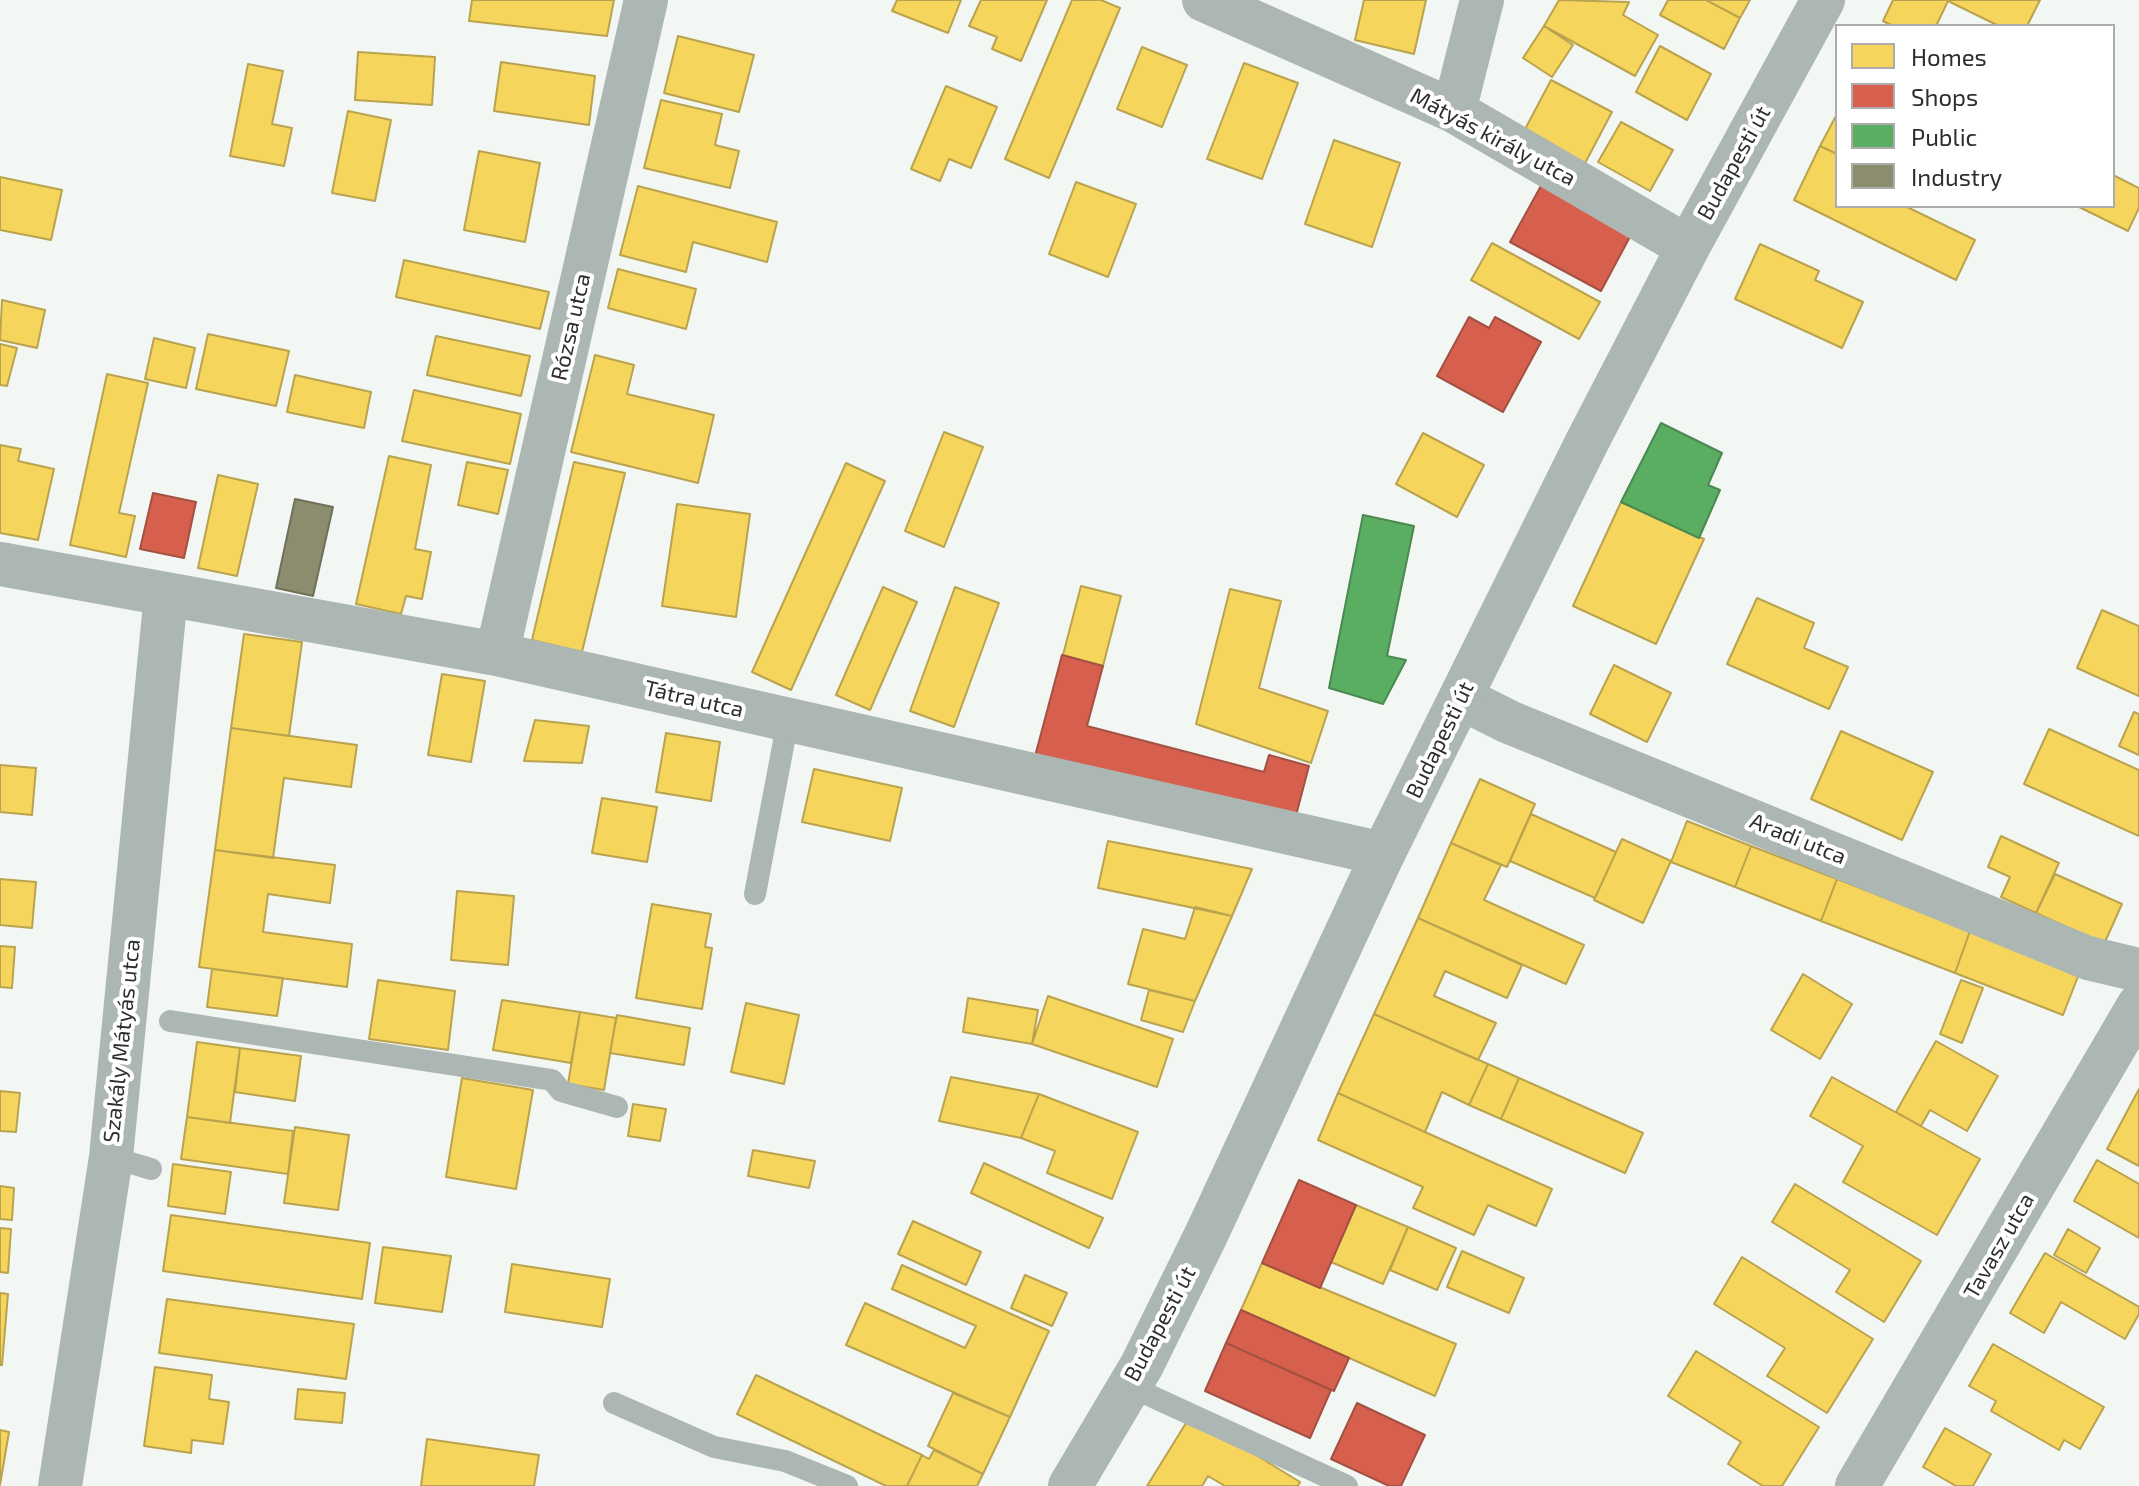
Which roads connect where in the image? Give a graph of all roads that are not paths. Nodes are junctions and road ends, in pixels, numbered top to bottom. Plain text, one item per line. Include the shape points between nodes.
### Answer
1 (646, 0) edge
2 (1204, 0) edge
3 (1482, 0) edge
4 (1823, 0) edge
5 (1454, 111) junction
6 (1688, 247) junction
7 (0, 564) edge
8 (166, 594) junction
9 (497, 654) junction
10 (1461, 698) junction
11 (788, 720) junction
12 (1383, 854) junction
13 (755, 894) dead end
14 (2139, 970) edge
15 (2139, 1005) edge
16 (170, 1021) dead end
17 (617, 1107) dead end
18 (1129, 1386) junction
19 (614, 1403) dead end
20 (60, 1486) edge
21 (847, 1486) edge
22 (1070, 1486) edge
23 (1347, 1486) edge
24 (1857, 1486) edge

1 - 9 street, Rózsa utca
2 - 5 street, Mátyás király utca
3 - 5 street
4 - 6 street, Budapesti út
5 - 6 street, Mátyás király utca
6 - 10 street, Budapesti út
7 - 8 street, Tátra utca
8 - 9 street, Tátra utca
8 - 20 street, Szakály Mátyás utca via 131,1163
9 - 11 street, Tátra utca
10 - 12 street, Budapesti út
10 - 14 street, Aradi utca via 2088,958
11 - 12 street, Tátra utca
11 - 13 lane
12 - 18 street, Budapesti út via 1206,1235
15 - 24 street, Tavasz utca
16 - 17 lane via 552,1080 561,1091
18 - 22 street, Budapesti út
18 - 23 lane
19 - 21 lane via 714,1447 785,1461

